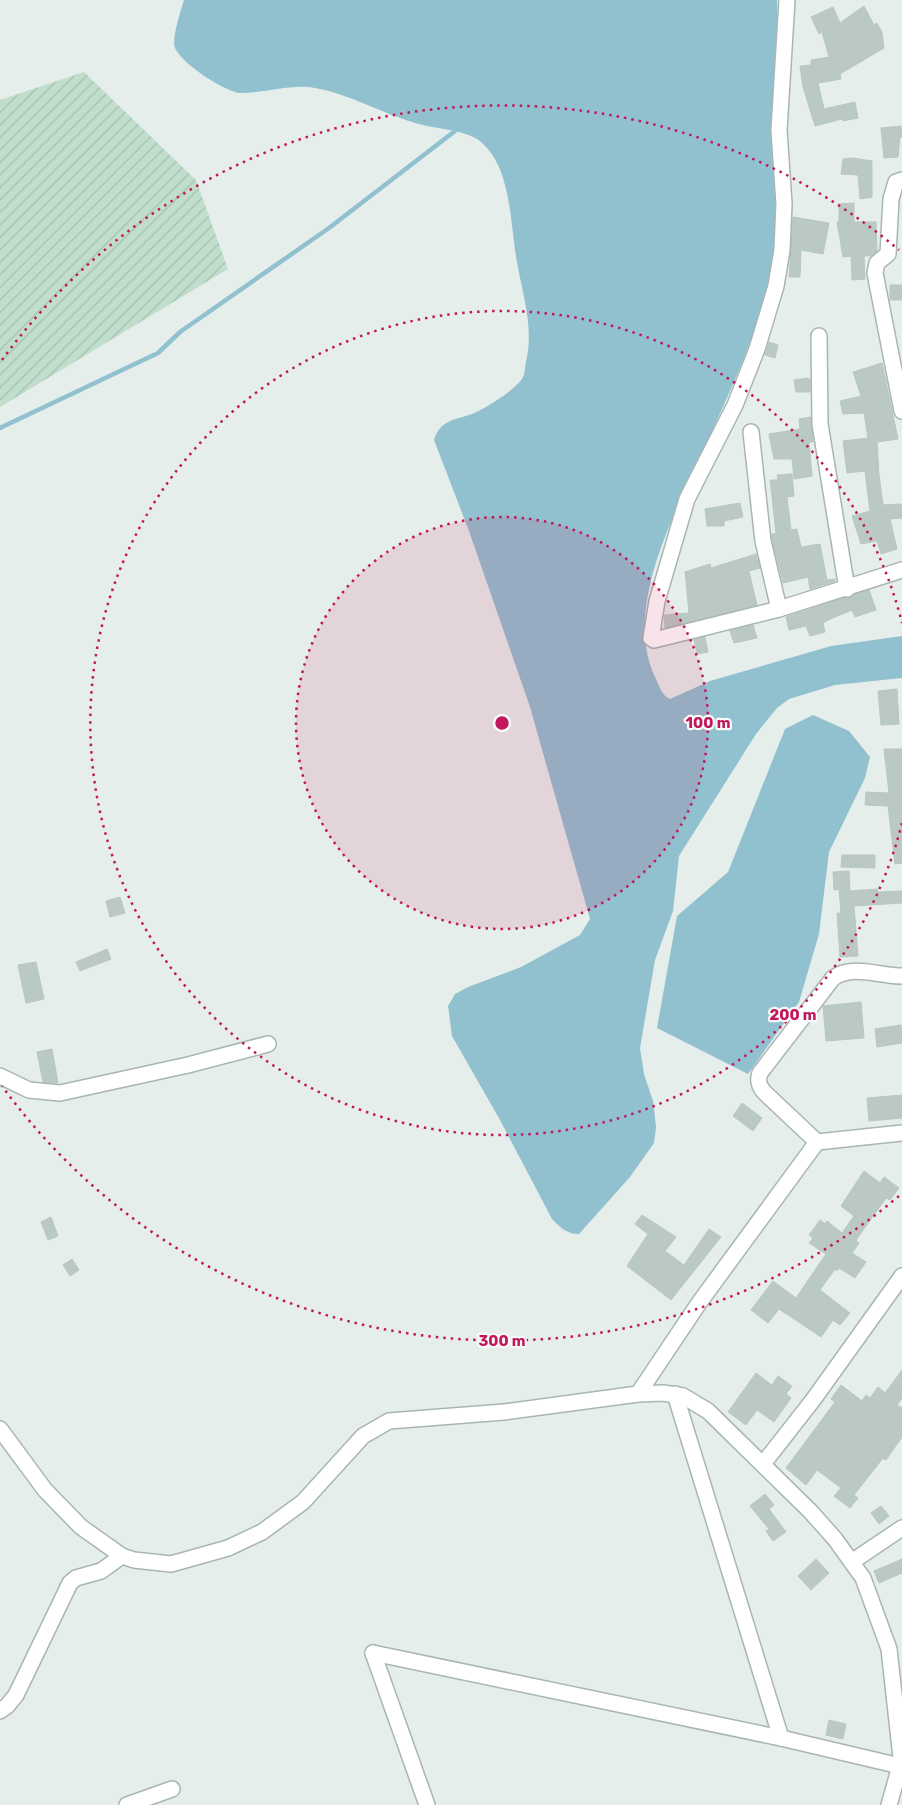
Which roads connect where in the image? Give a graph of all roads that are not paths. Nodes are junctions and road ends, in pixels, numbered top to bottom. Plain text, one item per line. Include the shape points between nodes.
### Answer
1 (786, 0) edge
2 (902, 180) edge
3 (819, 336) dead end
4 (902, 411) edge
5 (751, 432) dead end
6 (902, 570) edge
7 (847, 589) junction
8 (779, 609) junction
9 (902, 976) edge
10 (268, 1044) dead end
11 (0, 1076) edge
12 (902, 1133) edge
13 (817, 1142) junction
14 (902, 1276) edge
15 (638, 1394) junction
16 (675, 1394) junction
17 (0, 1429) edge
18 (763, 1464) junction
19 (902, 1528) edge
20 (122, 1556) junction
21 (853, 1561) junction
22 (0, 1711) edge
23 (781, 1738) junction
24 (901, 1766) edge
25 (172, 1789) dead end
26 (127, 1805) edge
27 (427, 1805) edge
28 (889, 1805) edge

1 - 8 street via 779,130 784,195 783,241 776,286 735,405 687,499 657,601 652,638
2 - 4 street via 896,182 891,199 888,254 877,263 875,273
3 - 7 street via 820,424
5 - 8 street via 763,541
6 - 7 street
7 - 8 street
9 - 13 street via 842,971 832,978 760,1073 759,1086
10 - 11 street via 60,1094 29,1090
12 - 13 street
13 - 15 street via 699,1303
14 - 18 street
15 - 16 street
15 - 20 street via 522,1410 389,1421 363,1436 294,1510 244,1542 171,1564
16 - 18 street via 708,1411
16 - 23 street
17 - 20 street via 64,1511
18 - 21 street
19 - 21 street
20 - 22 street via 101,1571 70,1583 16,1695
21 - 24 street via 870,1594 886,1638
23 - 24 street
23 - 27 street via 373,1653
24 - 28 street
25 - 26 street

